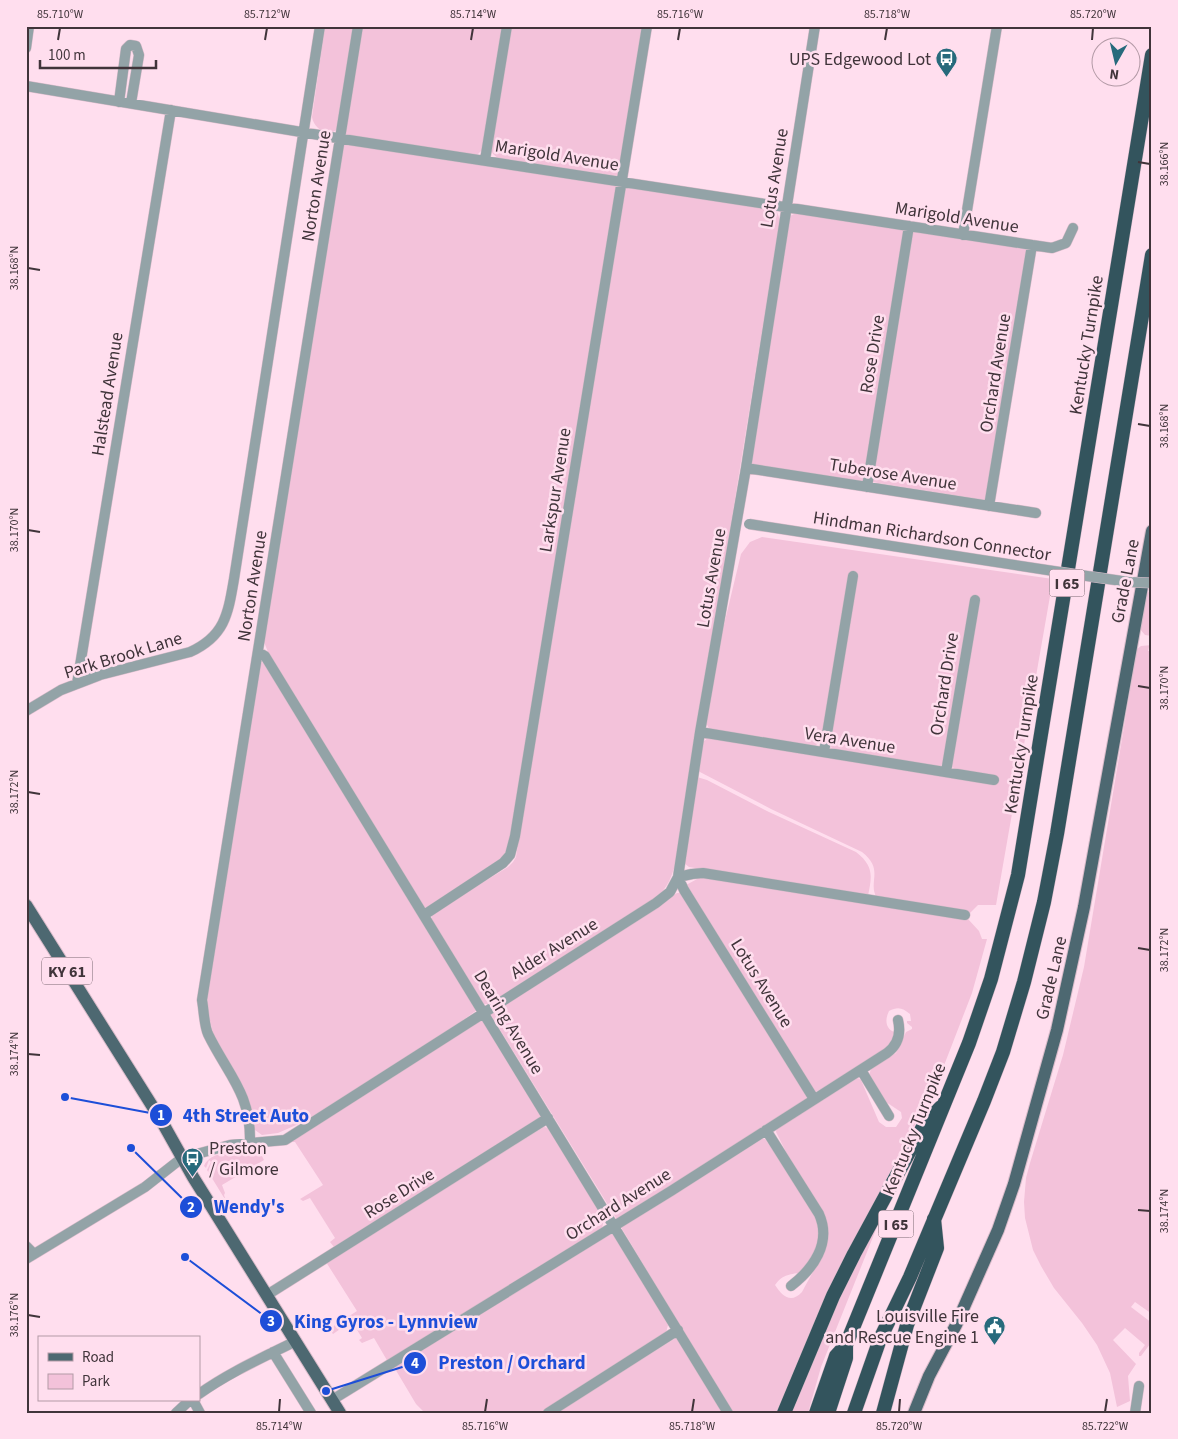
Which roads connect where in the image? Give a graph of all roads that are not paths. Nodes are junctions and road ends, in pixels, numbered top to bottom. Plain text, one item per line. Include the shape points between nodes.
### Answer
1 (29, 26) edge
2 (320, 26) edge
3 (358, 26) edge
4 (507, 26) edge
5 (647, 26) edge
6 (815, 26) edge
7 (997, 26) edge
8 (26, 48) edge
9 (1152, 55) edge
10 (26, 86) edge
11 (119, 102) junction
12 (131, 103) junction
13 (170, 110) junction
14 (305, 131) junction
15 (340, 138) junction
16 (485, 160) junction
17 (621, 182) junction
18 (786, 208) junction
19 (909, 226) junction
20 (1073, 228) dead end
21 (963, 235) junction
22 (1032, 245) junction
23 (1152, 255) edge
24 (746, 468) junction
25 (867, 487) junction
26 (989, 506) junction
27 (1036, 513) dead end
28 (736, 522) junction
29 (1152, 531) edge
30 (853, 576) dead end
31 (1152, 583) edge
32 (231, 594) joint
33 (975, 600) dead end
34 (258, 652) junction
35 (77, 684) junction
36 (26, 711) edge
37 (700, 732) junction
38 (824, 752) junction
39 (946, 772) junction
40 (994, 780) dead end
41 (678, 878) junction
42 (26, 906) edge
43 (424, 916) junction
44 (965, 916) dead end
45 (484, 1012) junction
46 (898, 1020) dead end
47 (860, 1070) junction
48 (814, 1099) junction
49 (945, 1102) junction
50 (888, 1116) dead end
51 (548, 1118) junction
52 (766, 1130) junction
53 (250, 1142) junction
54 (182, 1158) junction
55 (934, 1218) junction
56 (614, 1225) junction
57 (26, 1246) edge
58 (30, 1256) edge
59 (791, 1286) dead end
60 (267, 1295) junction
61 (678, 1330) junction
62 (296, 1341) junction
63 (846, 1345) junction
64 (273, 1352) junction
65 (1139, 1386) dead end
66 (200, 1393) edge
67 (332, 1400) junction
68 (190, 1402) edge
69 (193, 1402) edge
70 (176, 1413) edge
71 (200, 1413) edge
72 (311, 1413) edge
73 (340, 1413) edge
74 (548, 1413) edge
75 (728, 1413) edge
76 (784, 1413) edge
77 (816, 1413) edge
78 (828, 1413) edge
79 (854, 1413) edge
80 (883, 1413) edge
81 (914, 1413) edge
82 (1135, 1413) edge

1 - 8 street
2 - 14 street, Norton Avenue
3 - 15 street, Norton Avenue
4 - 16 street
5 - 17 street, Larkspur Avenue
6 - 18 street, Lotus Avenue
7 - 21 street
9 - 49 highway, Kentucky Turnpike / I 65 via 1022,854 991,979
10 - 11 street, Marigold Avenue
11 - 12 street, Marigold Avenue
11 - 12 street via 126,49 130,45 136,46 139,55
12 - 13 street, Marigold Avenue
13 - 14 street, Marigold Avenue
13 - 35 street, Halstead Avenue
14 - 15 street, Marigold Avenue
14 - 32 street, Norton Avenue
15 - 16 street, Marigold Avenue
15 - 34 street, Norton Avenue
16 - 17 street, Marigold Avenue
17 - 18 street, Marigold Avenue
17 - 43 street, Larkspur Avenue via 510,855 496,869
18 - 19 street, Marigold Avenue
18 - 24 street, Lotus Avenue
19 - 21 street, Marigold Avenue
19 - 25 street, Rose Drive
20 - 22 street, Marigold Avenue via 1066,243 1052,248
21 - 22 street, Marigold Avenue
22 - 26 street, Orchard Avenue
23 - 55 highway, I 65 via 1058,834 1044,902 1003,1052
24 - 25 street, Tuberose Avenue
24 - 28 street, Lotus Avenue
25 - 26 street, Tuberose Avenue
26 - 27 street, Tuberose Avenue
28 - 31 street, Hindman Richardson Connector, bridge
28 - 37 street, Lotus Avenue
29 - 81 main road, Grade Lane via 1084,907 1055,1038 998,1230
30 - 38 street
32 - 35 street, Park Brook Lane via 222,626 198,649
33 - 39 street, Orchard Drive
34 - 43 street, Dearing Avenue via 265,656
34 - 53 street, Norton Avenue via 202,1000 207,1032 240,1089 251,1126
35 - 36 street, Park Brook Lane
37 - 38 street, Vera Avenue
37 - 41 street, Lotus Avenue
38 - 39 street, Vera Avenue
39 - 40 street, Vera Avenue
41 - 44 street via 703,874
41 - 45 street, Alder Avenue via 670,892 656,903
41 - 48 street, Lotus Avenue
42 - 54 main road, KY 61
43 - 45 street, Dearing Avenue
45 - 51 street, Dearing Avenue
45 - 53 street, Alder Avenue via 285,1140
46 - 47 street, Orchard Avenue via 899,1035 893,1049
47 - 48 street, Orchard Avenue
47 - 50 street
48 - 52 street, Orchard Avenue
49 - 63 highway, Kentucky Turnpike / I 65
49 - 76 highway via 925,1123 854,1254
51 - 56 street, Dearing Avenue
51 - 60 street, Rose Drive
52 - 56 street, Orchard Avenue
52 - 59 street via 819,1214 824,1229 818,1256
53 - 54 street, Alder Avenue
54 - 58 street via 145,1187
54 - 60 main road, KY 61
55 - 79 highway, I 65 via 880,1339
55 - 80 highway via 937,1248 907,1325
56 - 61 street, Dearing Avenue
56 - 67 street, Orchard Avenue
57 - 58 street
60 - 62 main road, KY 61
61 - 74 street
61 - 75 street, Dearing Avenue
62 - 64 street
62 - 67 main road, KY 61
63 - 77 highway via 836,1356
63 - 78 highway, Kentucky Turnpike / I 65 via 846,1358
64 - 66 street
64 - 72 street
65 - 82 street
67 - 73 main road, KY 61
68 - 70 street
69 - 71 street

